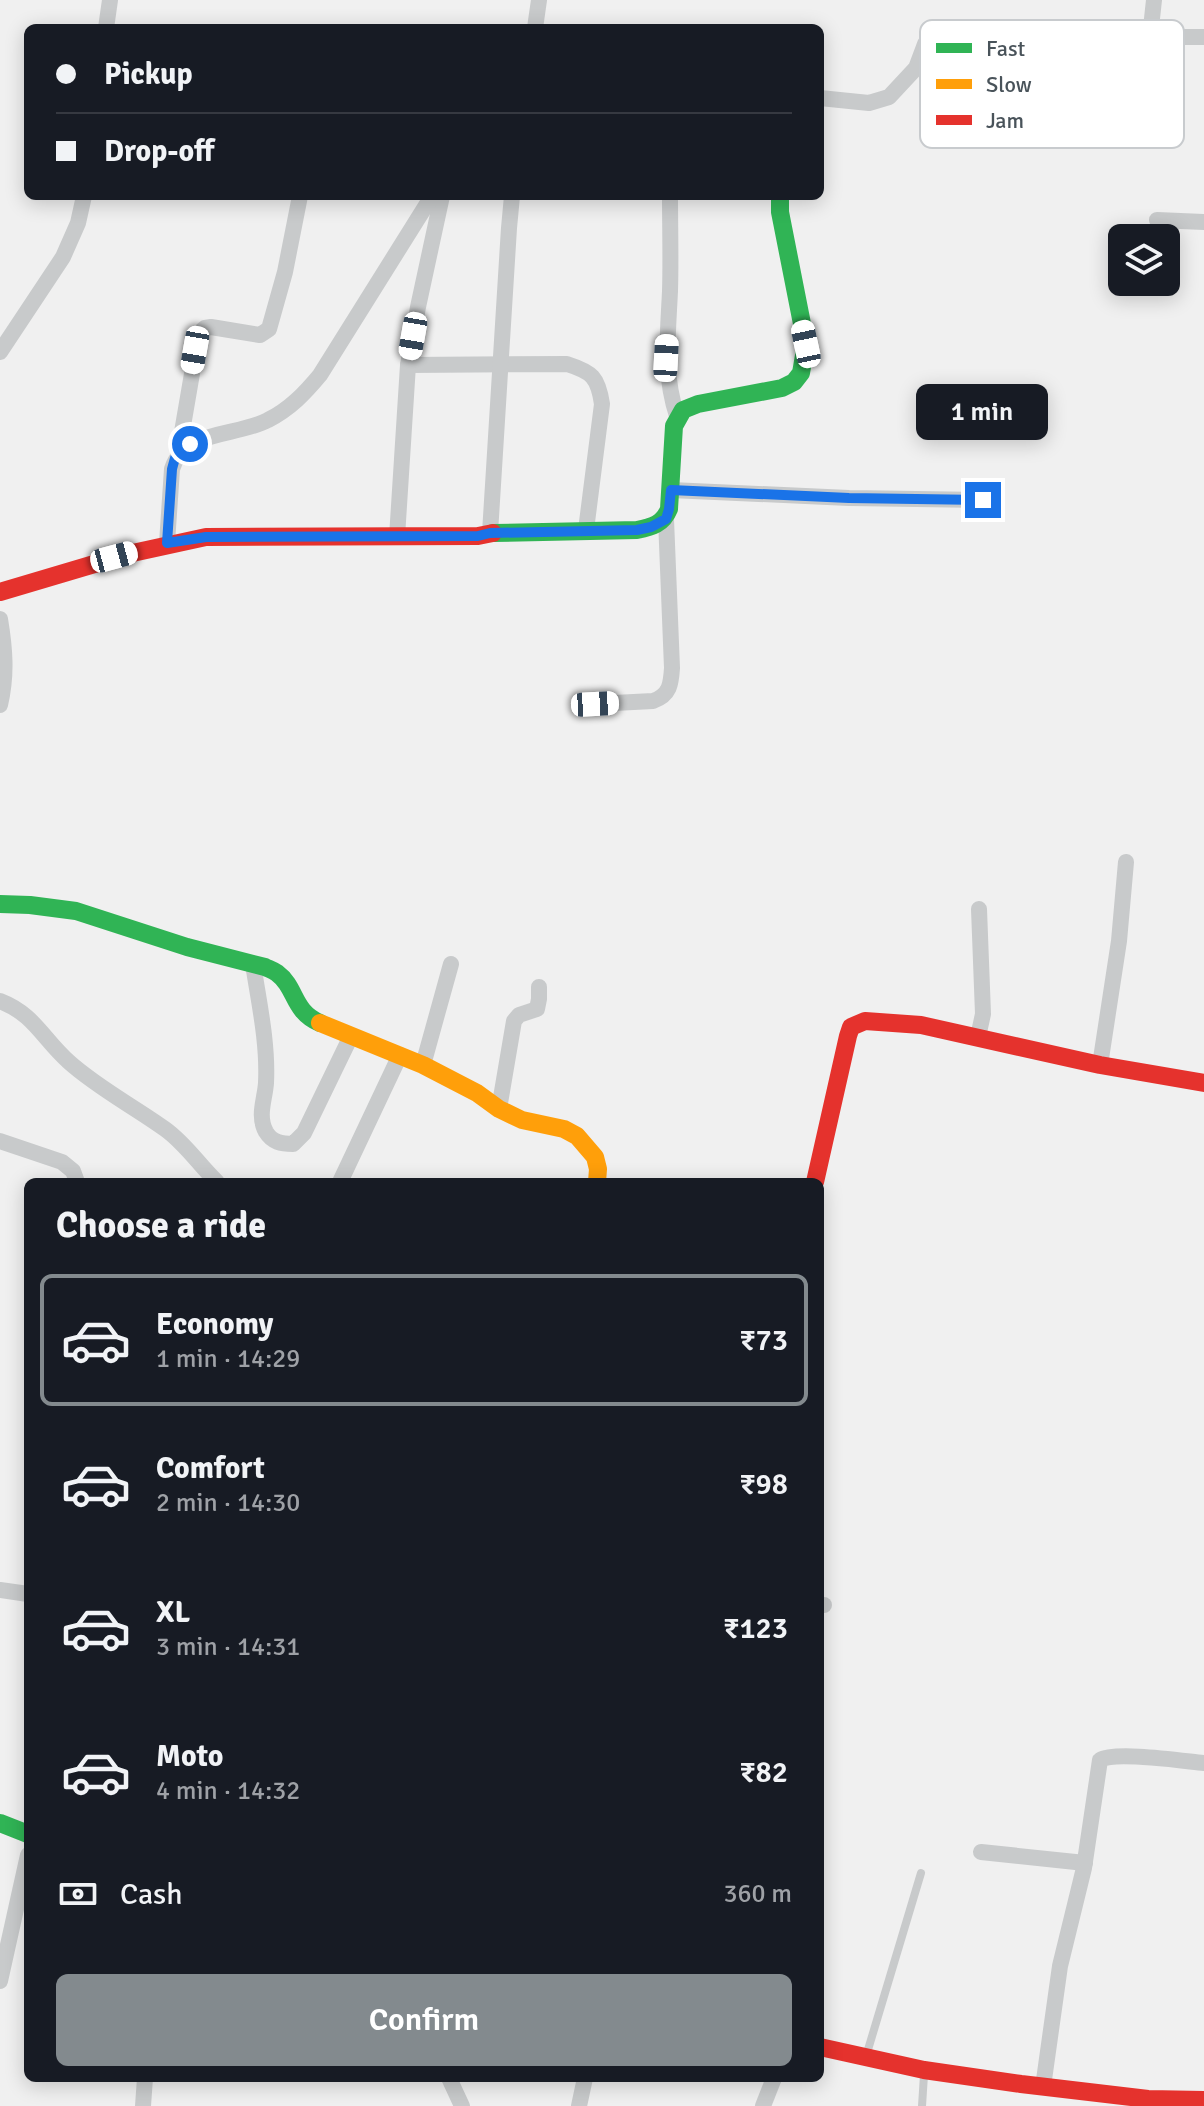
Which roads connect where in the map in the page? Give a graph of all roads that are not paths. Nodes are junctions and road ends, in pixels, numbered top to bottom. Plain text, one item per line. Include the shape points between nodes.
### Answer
1 (110, 0) edge
2 (539, 0) edge
3 (1154, 0) edge
4 (1152, 20) edge
5 (107, 24) edge
6 (536, 24) edge
7 (920, 57) edge
8 (824, 98) edge
9 (83, 200) edge
10 (299, 200) edge
11 (429, 200) edge
12 (441, 200) edge
13 (512, 200) edge
14 (670, 200) edge
15 (780, 200) edge
16 (1157, 220) dead end
17 (1204, 222) edge
18 (0, 352) edge
19 (408, 365) junction
20 (501, 365) junction
21 (677, 416) junction
22 (178, 455) junction
23 (671, 490) junction
24 (983, 500) dead end
25 (666, 519) junction
26 (586, 530) junction
27 (490, 533) junction
28 (397, 537) junction
29 (167, 543) junction
30 (0, 592) edge
31 (0, 619) edge
32 (595, 704) dead end
33 (0, 705) edge
34 (1126, 862) dead end
35 (0, 904) edge
36 (979, 909) dead end
37 (253, 964) junction
38 (451, 964) dead end
39 (539, 987) dead end
40 (0, 1001) edge
41 (351, 1036) junction
42 (978, 1037) junction
43 (400, 1055) junction
44 (423, 1065) junction
45 (1100, 1065) junction
46 (1204, 1083) edge
47 (499, 1109) junction
48 (0, 1141) edge
49 (76, 1178) edge
50 (214, 1178) edge
51 (342, 1178) edge
52 (597, 1178) edge
53 (816, 1178) edge
54 (0, 1590) edge
55 (24, 1593) edge
56 (1204, 1763) edge
57 (0, 1823) edge
58 (24, 1832) edge
59 (981, 1852) dead end
60 (1085, 1863) junction
61 (24, 1873) edge
62 (921, 1873) dead end
63 (0, 1981) edge
64 (824, 2048) edge
65 (866, 2058) junction
66 (924, 2070) junction
67 (145, 2082) edge
68 (451, 2082) edge
69 (584, 2082) edge
70 (772, 2082) edge
71 (1043, 2087) junction
72 (1204, 2100) edge
73 (1148, 2102) edge
74 (143, 2106) edge
75 (462, 2106) edge
76 (579, 2106) edge
77 (763, 2106) edge
78 (922, 2106) edge

1 - 5 street
2 - 6 street
3 - 4 street
7 - 8 street via 889,97 869,103
9 - 18 street via 63,257
10 - 22 street via 269,329 260,335 211,327 199,333
11 - 22 street via 302,396 266,422 190,444
12 - 19 street
13 - 20 street
14 - 21 street via 666,358
15 - 21 main road via 806,344 801,373 782,388 698,404
16 - 17 street
19 - 20 street
19 - 28 street
20 - 26 street via 567,364 593,376 602,404
20 - 27 street
21 - 23 main road
22 - 29 street via 172,469
23 - 24 street
23 - 25 main road
25 - 26 main road via 637,530
25 - 32 street via 672,668 668,693 653,701
26 - 27 main road
27 - 28 main road
28 - 29 main road via 206,537
29 - 30 main road
31 - 33 street via 5,663
34 - 45 street
35 - 37 main road via 76,911
36 - 42 street via 983,1014
37 - 41 main road via 277,973 311,1019
37 - 41 street via 265,1053 261,1115 274,1141 293,1144 304,1133
38 - 44 street
39 - 47 street via 537,1009 514,1021
40 - 50 street via 20,1009 98,1086 167,1130
41 - 43 main road
42 - 45 main road
42 - 53 main road via 921,1025 865,1021 851,1027
43 - 44 main road
43 - 51 street
44 - 47 main road
45 - 46 main road
47 - 52 main road via 577,1136 595,1157
48 - 49 street via 62,1162
54 - 55 street
56 - 60 street via 1121,1756 1100,1760
57 - 58 main road
59 - 60 street
60 - 71 street via 1060,1966
61 - 63 street
62 - 65 lane
64 - 65 main road
65 - 66 main road
66 - 71 main road
66 - 78 lane
67 - 74 street
68 - 75 street
69 - 76 street
70 - 77 street
71 - 73 main road
72 - 73 main road

